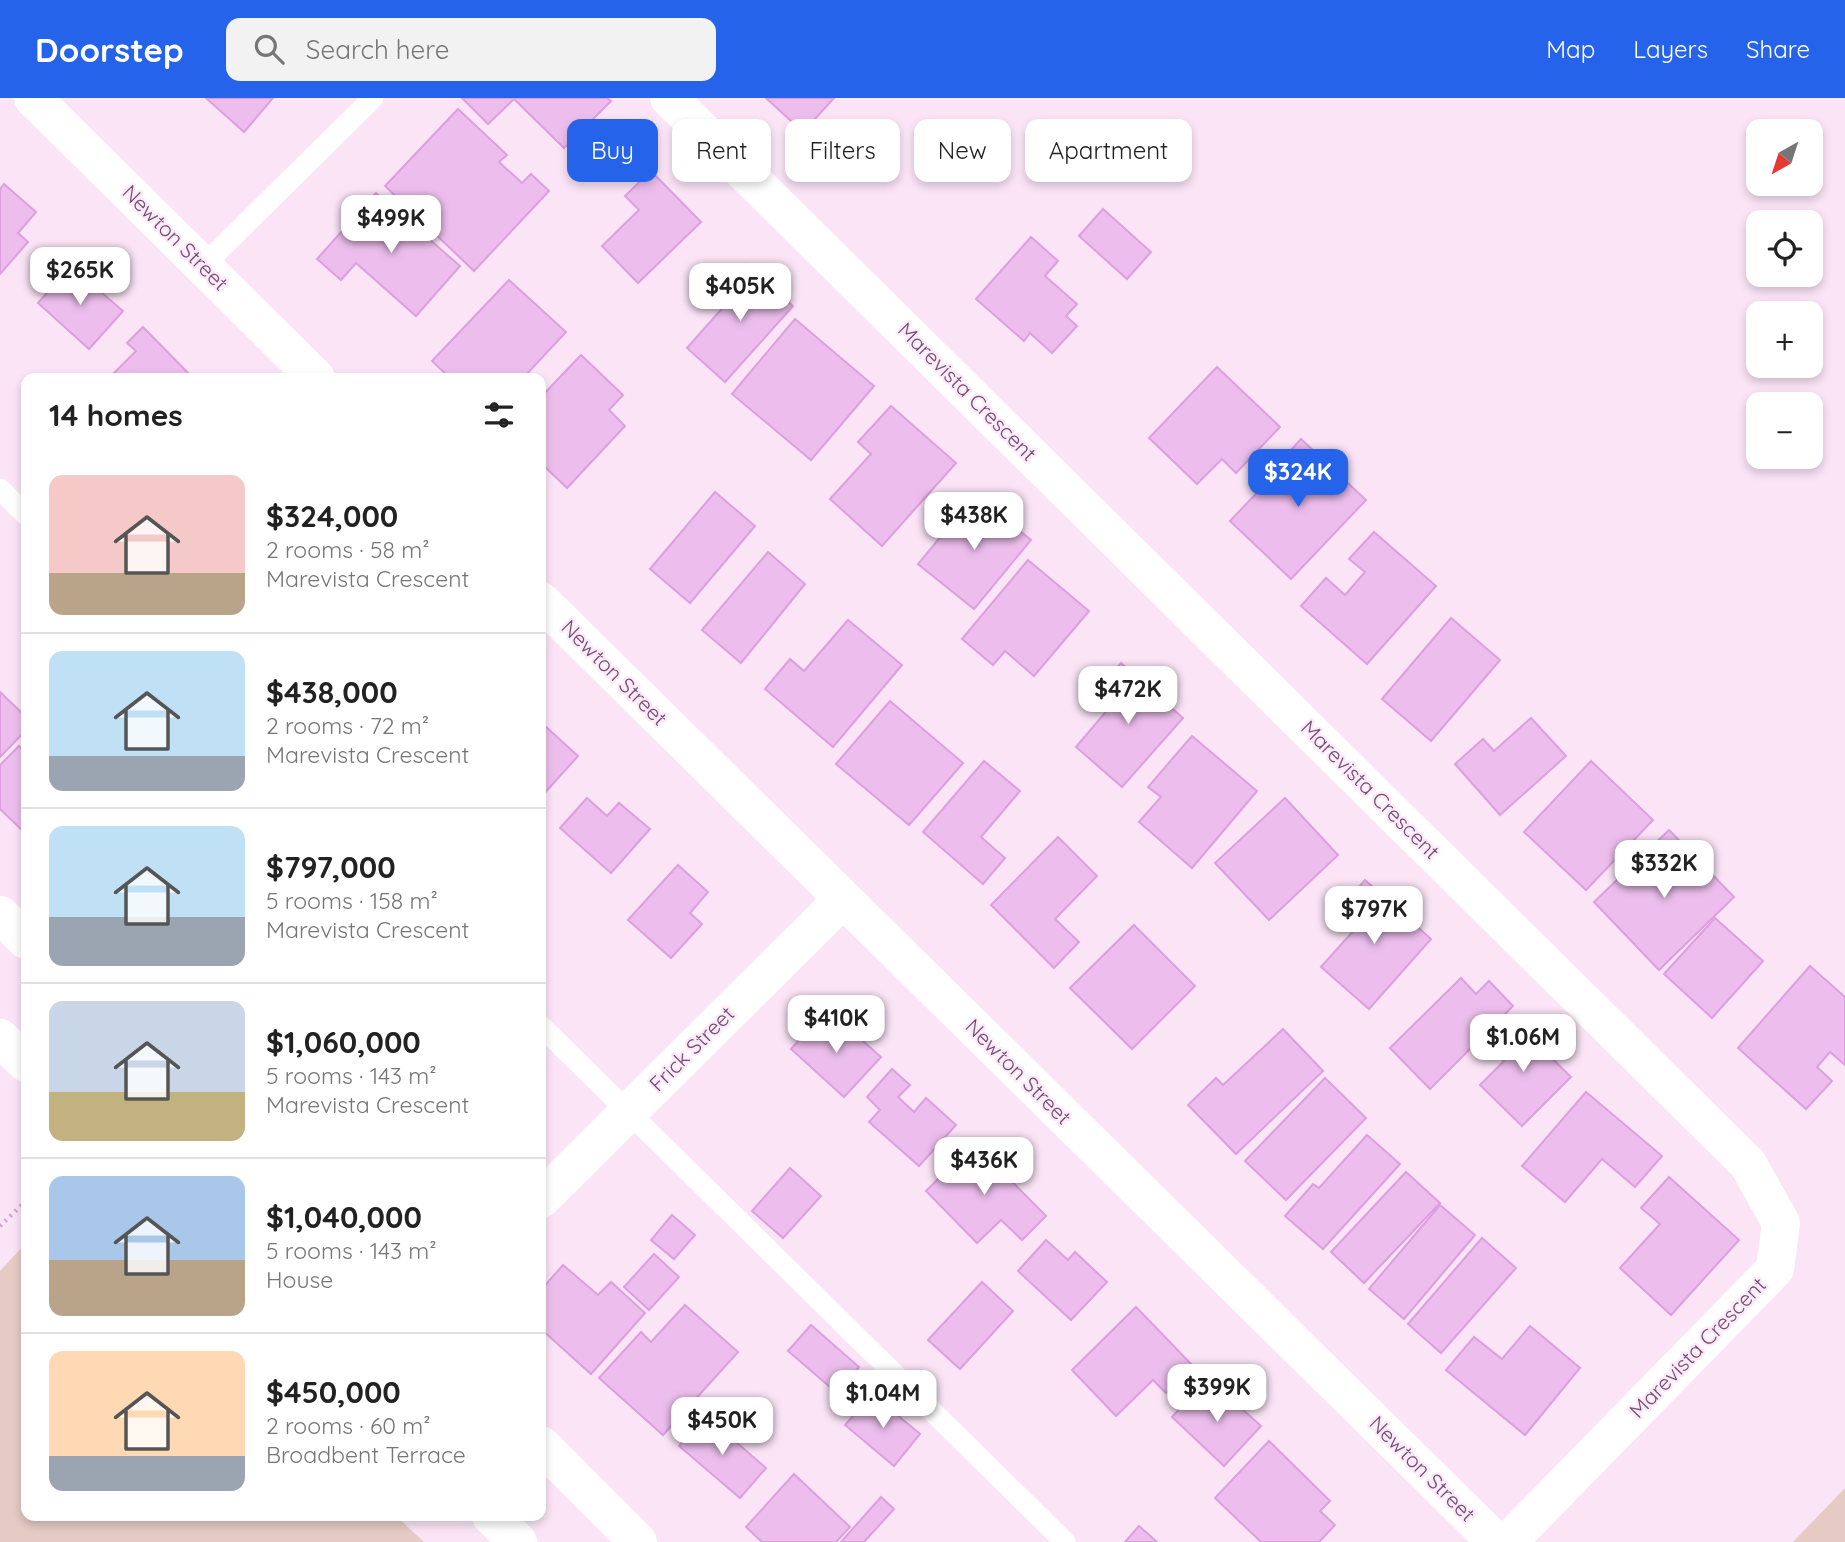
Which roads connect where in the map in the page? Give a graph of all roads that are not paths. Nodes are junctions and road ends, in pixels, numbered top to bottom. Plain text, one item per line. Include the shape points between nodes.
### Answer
1 (33, 98) edge
2 (373, 98) edge
3 (669, 98) edge
4 (203, 266) junction
5 (311, 373) edge
6 (0, 489) edge
7 (21, 510) edge
8 (546, 606) edge
9 (842, 899) junction
10 (0, 915) edge
11 (21, 935) edge
12 (546, 1031) edge
13 (0, 1038) edge
14 (21, 1058) edge
15 (628, 1112) junction
16 (546, 1194) edge
17 (546, 1450) edge
18 (496, 1521) edge
19 (518, 1542) edge
20 (638, 1542) edge
21 (1065, 1542) edge
22 (1496, 1542) edge
23 (1508, 1542) edge

1 - 4 street, Newton Street
2 - 4 lane
3 - 23 street, Marevista Crescent via 1748,1164 1781,1223 1775,1269
4 - 5 street, Newton Street
6 - 7 lane
8 - 9 street, Newton Street
9 - 15 street, Frick Street
9 - 22 street, Newton Street
10 - 11 street
12 - 15 lane
13 - 14 street
15 - 16 street, Frick Street
15 - 21 lane
17 - 20 street
18 - 19 street

